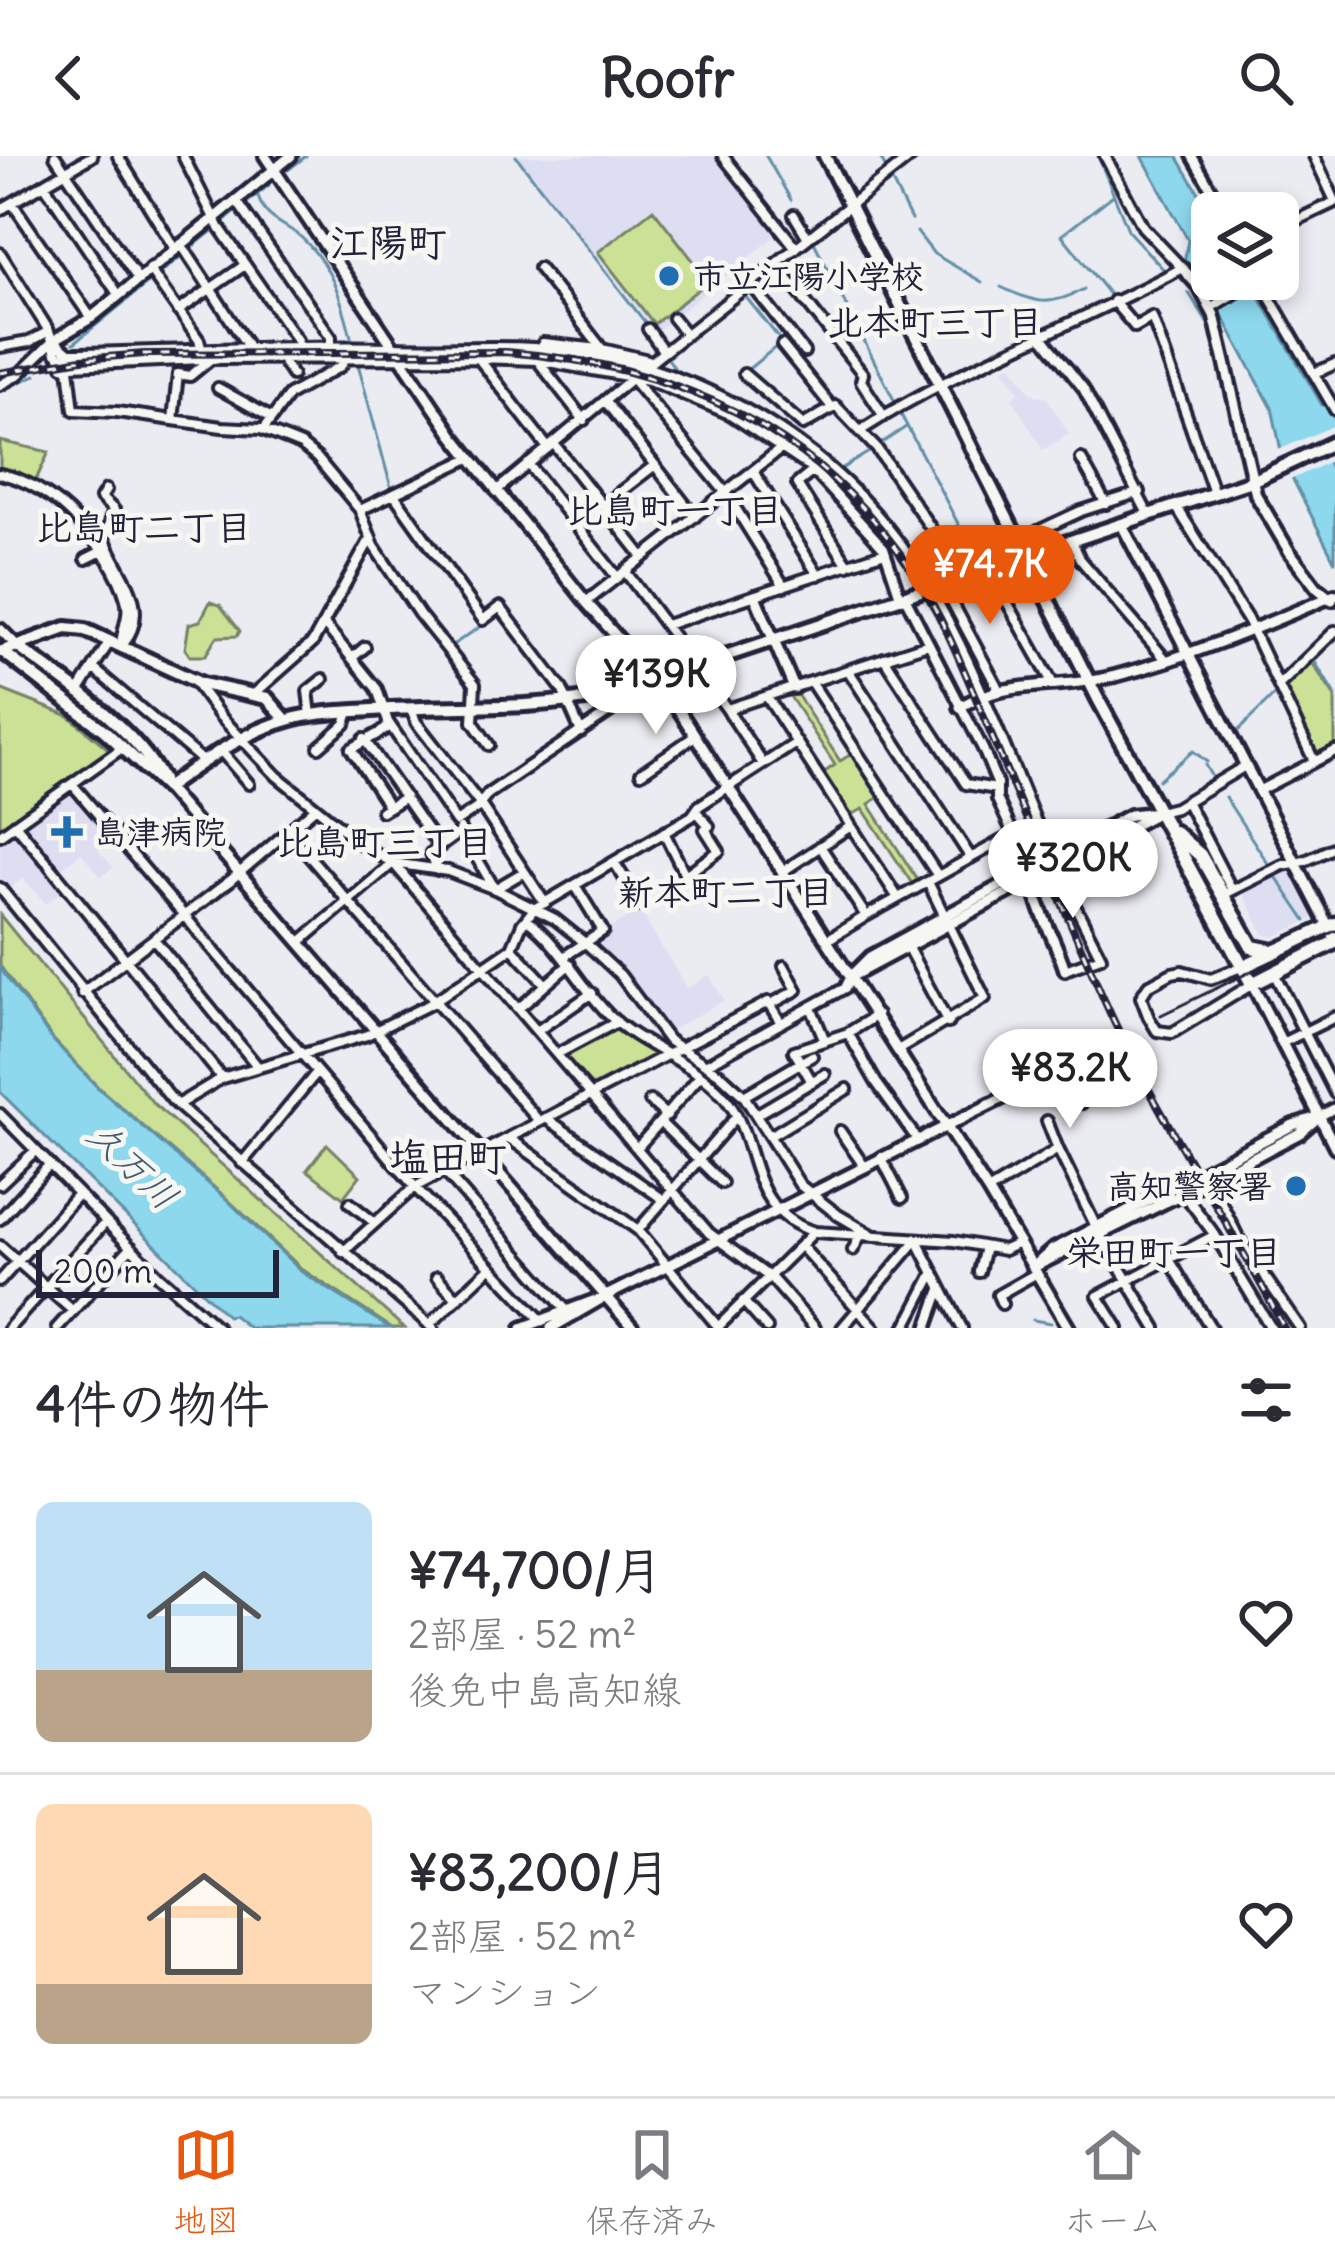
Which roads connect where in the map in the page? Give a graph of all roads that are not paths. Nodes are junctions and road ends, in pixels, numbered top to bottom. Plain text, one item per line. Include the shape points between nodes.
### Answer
1 (55, 156) edge
2 (92, 156) edge
3 (118, 156) edge
4 (183, 156) edge
5 (266, 156) edge
6 (291, 156) edge
7 (723, 156) edge
8 (825, 156) edge
9 (912, 156) edge
10 (1105, 156) edge
11 (1192, 156) edge
12 (1314, 156) edge
13 (273, 170) junction
14 (65, 171) junction
15 (44, 184) junction
16 (1213, 192) edge
17 (1335, 201) edge
18 (12, 203) junction
19 (240, 205) junction
20 (850, 205) junction
21 (0, 210) edge
22 (794, 214) dead end
23 (1299, 219) edge
24 (217, 223) junction
25 (808, 238) junction
26 (796, 248) junction
27 (182, 249) junction
28 (0, 253) edge
29 (776, 264) junction
30 (245, 265) junction
31 (539, 268) dead end
32 (1182, 268) junction
33 (153, 275) junction
34 (138, 278) junction
35 (751, 284) junction
36 (212, 288) junction
37 (118, 295) junction
38 (1224, 300) edge
39 (1271, 300) edge
40 (1113, 301) junction
41 (1213, 306) junction
42 (178, 311) junction
43 (91, 317) junction
44 (673, 318) dead end
45 (648, 329) dead end
46 (686, 334) junction
47 (1040, 334) junction
48 (51, 335) junction
49 (543, 343) dead end
50 (782, 345) dead end
51 (298, 346) junction
52 (331, 346) junction
53 (0, 347) edge
54 (393, 347) junction
55 (249, 348) junction
56 (602, 350) junction
57 (664, 352) junction
58 (804, 352) dead end
59 (205, 355) junction
60 (281, 358) junction
61 (346, 358) junction
62 (400, 358) junction
63 (478, 358) junction
64 (62, 360) junction
65 (537, 360) junction
66 (1335, 364) edge
67 (648, 366) junction
68 (1316, 373) junction
69 (744, 374) dead end
70 (292, 376) dead end
71 (636, 379) junction
72 (941, 384) junction
73 (0, 385) edge
74 (218, 388) dead end
75 (606, 402) junction
76 (831, 406) junction
77 (1332, 406) edge
78 (883, 415) junction
79 (270, 417) junction
80 (172, 420) junction
81 (584, 420) junction
82 (264, 429) junction
83 (860, 430) junction
84 (789, 436) junction
85 (1335, 442) edge
86 (551, 446) junction
87 (784, 446) junction
88 (470, 458) junction
89 (1081, 459) dead end
90 (528, 464) junction
91 (655, 465) junction
92 (753, 471) junction
93 (813, 471) junction
94 (0, 473) edge
95 (1254, 480) junction
96 (106, 490) dead end
97 (496, 491) junction
98 (1140, 492) junction
99 (726, 493) junction
100 (1214, 493) junction
101 (395, 496) junction
102 (1106, 504) junction
103 (603, 506) junction
104 (1176, 506) junction
105 (360, 510) junction
106 (1149, 516) junction
107 (695, 517) junction
108 (1122, 525) junction
109 (1038, 531) dead end
110 (1072, 540) junction
111 (372, 541) junction
112 (885, 551) junction
113 (100, 552) junction
114 (1029, 555) junction
115 (643, 556) junction
116 (86, 559) dead end
117 (848, 565) junction
118 (989, 570) junction
119 (621, 574) junction
120 (818, 575) junction
121 (964, 577) junction
122 (943, 585) junction
123 (784, 586) junction
124 (929, 589) junction
125 (754, 596) junction
126 (903, 598) junction
127 (1333, 598) edge
128 (586, 602) junction
129 (325, 625) junction
130 (666, 625) junction
131 (0, 629) edge
132 (1335, 631) edge
133 (1253, 632) junction
134 (774, 641) junction
135 (116, 644) junction
136 (928, 644) junction
137 (18, 647) junction
138 (365, 647) dead end
139 (1, 651) edge
140 (1190, 656) junction
141 (353, 657) junction
142 (884, 658) junction
143 (1167, 661) junction
144 (697, 666) junction
145 (93, 668) junction
146 (848, 670) junction
147 (322, 679) dead end
148 (1087, 679) junction
149 (193, 680) junction
150 (656, 680) junction
151 (811, 682) junction
152 (1052, 682) junction
153 (1279, 686) junction
154 (794, 688) junction
155 (999, 690) junction
156 (77, 693) junction
157 (253, 695) junction
158 (980, 695) junction
159 (605, 696) junction
160 (767, 697) junction
161 (568, 703) junction
162 (474, 706) junction
163 (960, 707) junction
164 (411, 708) junction
165 (384, 709) junction
166 (727, 710) junction
167 (350, 711) junction
168 (310, 715) junction
169 (286, 720) junction
170 (388, 722) junction
171 (581, 732) junction
172 (695, 736) junction
173 (364, 739) junction
174 (242, 740) junction
175 (796, 743) junction
176 (489, 745) dead end
177 (319, 747) dead end
178 (122, 748) junction
179 (221, 751) junction
180 (1335, 751) edge
181 (1314, 761) junction
182 (204, 762) junction
183 (763, 764) junction
184 (1245, 766) junction
185 (641, 773) dead end
186 (249, 784) dead end
187 (73, 785) junction
188 (166, 788) junction
189 (728, 788) junction
190 (997, 789) junction
191 (1258, 790) junction
192 (404, 797) junction
193 (1186, 801) junction
194 (480, 804) junction
195 (315, 808) junction
196 (696, 811) junction
197 (1160, 812) junction
198 (16, 824) junction
199 (850, 826) junction
200 (459, 827) junction
201 (1171, 830) junction
202 (288, 832) junction
203 (664, 832) junction
204 (1014, 834) junction
205 (0, 835) edge
206 (439, 847) junction
207 (820, 847) junction
208 (1335, 847) edge
209 (971, 858) junction
210 (614, 862) junction
211 (1054, 862) junction
212 (393, 863) junction
213 (1294, 863) junction
214 (437, 870) junction
215 (781, 872) junction
216 (241, 873) junction
217 (522, 873) junction
218 (1032, 874) junction
219 (938, 876) junction
220 (928, 882) junction
221 (575, 885) junction
222 (0, 888) edge
223 (495, 890) junction
224 (1228, 893) junction
225 (898, 898) junction
226 (348, 902) junction
227 (544, 903) junction
228 (642, 906) dead end
229 (534, 909) junction
230 (184, 916) junction
231 (866, 916) junction
232 (526, 919) junction
233 (948, 921) junction
234 (1333, 933) edge
235 (154, 939) junction
236 (827, 940) junction
237 (300, 942) junction
238 (585, 944) junction
239 (512, 948) junction
240 (908, 948) junction
241 (1277, 952) junction
242 (125, 960) junction
243 (567, 960) junction
244 (784, 966) dead end
245 (1242, 967) junction
246 (483, 968) junction
247 (1065, 970) joint
248 (1274, 973) junction
249 (851, 976) junction
250 (1252, 984) junction
251 (546, 985) junction
252 (82, 992) junction
253 (592, 993) junction
254 (435, 1001) junction
255 (771, 1004) junction
256 (811, 1007) junction
257 (518, 1009) junction
258 (877, 1016) junction
259 (1335, 1017) edge
260 (617, 1022) junction
261 (948, 1022) junction
262 (781, 1023) junction
263 (376, 1031) junction
264 (537, 1031) junction
265 (1304, 1031) junction
266 (848, 1033) junction
267 (825, 1041) junction
268 (1284, 1042) junction
269 (676, 1050) junction
270 (898, 1050) junction
271 (556, 1054) junction
272 (303, 1055) junction
273 (812, 1056) dead end
274 (801, 1063) junction
275 (1044, 1063) junction
276 (707, 1064) junction
277 (258, 1067) junction
278 (317, 1072) junction
279 (825, 1074) dead end
280 (700, 1076) junction
281 (222, 1078) junction
282 (812, 1082) junction
283 (847, 1089) dead end
284 (1058, 1090) junction
285 (1076, 1090) junction
286 (1335, 1093) edge
287 (591, 1095) junction
288 (1009, 1095) junction
289 (744, 1096) junction
290 (650, 1101) dead end
291 (1082, 1103) dead end
292 (177, 1105) junction
293 (1335, 1108) edge
294 (0, 1114) edge
295 (757, 1114) junction
296 (1320, 1116) junction
297 (736, 1118) junction
298 (543, 1119) junction
299 (664, 1119) junction
300 (1047, 1121) dead end
301 (946, 1125) junction
302 (840, 1131) dead end
303 (770, 1136) junction
304 (508, 1137) junction
305 (917, 1139) junction
306 (1335, 1147) edge
307 (638, 1148) junction
308 (1058, 1149) junction
309 (35, 1151) junction
310 (481, 1152) junction
311 (880, 1157) junction
312 (698, 1159) junction
313 (242, 1163) junction
314 (49, 1166) junction
315 (865, 1166) junction
316 (444, 1171) junction
317 (1210, 1180) junction
318 (722, 1183) dead end
319 (0, 1184) edge
320 (416, 1187) junction
321 (672, 1189) junction
322 (988, 1191) junction
323 (809, 1193) junction
324 (1184, 1194) junction
325 (77, 1195) junction
326 (902, 1198) dead end
327 (664, 1200) junction
328 (350, 1202) dead end
329 (779, 1209) junction
330 (0, 1219) edge
331 (105, 1222) junction
332 (375, 1223) junction
333 (638, 1230) junction
334 (1098, 1231) junction
335 (815, 1232) junction
336 (874, 1235) junction
337 (1215, 1235) junction
338 (860, 1236) junction
339 (718, 1240) junction
340 (917, 1240) junction
341 (1020, 1242) junction
342 (0, 1246) edge
343 (801, 1246) junction
344 (131, 1247) junction
345 (985, 1247) junction
346 (853, 1250) dead end
347 (344, 1252) junction
348 (1168, 1259) junction
349 (17, 1262) junction
350 (668, 1265) junction
351 (491, 1267) junction
352 (1035, 1270) junction
353 (934, 1272) junction
354 (979, 1272) dead end
355 (768, 1275) junction
356 (437, 1277) dead end
357 (0, 1281) edge
358 (1128, 1282) junction
359 (46, 1287) junction
360 (1274, 1288) junction
361 (941, 1289) junction
362 (602, 1298) junction
363 (457, 1299) junction
364 (1254, 1300) junction
365 (743, 1301) junction
366 (1002, 1304) dead end
367 (566, 1310) junction
368 (73, 1311) junction
369 (857, 1311) junction
370 (547, 1325) edge
371 (961, 1325) edge
372 (431, 1327) edge
373 (9, 1328) edge
374 (57, 1328) edge
375 (218, 1328) edge
376 (522, 1328) edge
377 (633, 1328) edge
378 (718, 1328) edge
379 (766, 1328) edge
380 (815, 1328) edge
381 (842, 1328) edge
382 (875, 1328) edge
383 (905, 1328) edge
384 (927, 1328) edge
385 (950, 1328) edge
386 (1069, 1328) edge
387 (1118, 1328) edge
388 (1156, 1328) edge
389 (1211, 1328) edge
390 (1271, 1328) edge
391 (1300, 1328) edge

1 - 14 street
2 - 14 street
3 - 27 street
4 - 24 street
5 - 13 street
6 - 13 street
7 - 26 street
8 - 20 main road
9 - 20 street
10 - 32 street via 1143,227
11 - 16 street
12 - 17 street
13 - 19 street
13 - 54 street
14 - 15 street
14 - 34 street
15 - 18 street
15 - 37 street
17 - 23 street
18 - 21 street
18 - 43 street
19 - 24 street
19 - 52 street
20 - 25 street
20 - 72 main road
22 - 25 street
24 - 27 street
24 - 30 street
25 - 26 street
26 - 29 street
27 - 33 street
27 - 36 street
28 - 48 street
29 - 35 street
29 - 78 street via 863,374
30 - 36 street
30 - 51 street
31 - 56 street
32 - 40 street
32 - 41 street
33 - 34 street
33 - 42 street
34 - 37 street
35 - 46 street
35 - 58 street
36 - 42 street
36 - 55 street
37 - 43 street
38 - 41 street
39 - 68 street
40 - 47 street
40 - 100 street via 1135,327 1152,317
41 - 95 street
42 - 59 street
43 - 48 street
44 - 46 street
45 - 57 street
46 - 57 street
47 - 72 street
47 - 98 street via 1084,388
48 - 53 street
48 - 59 street via 69,353
48 - 64 street
48 - 73 street via 18,376
49 - 56 street
50 - 76 street
51 - 52 street
51 - 55 street
52 - 54 street
54 - 62 street
54 - 67 street via 544,349
55 - 59 street
56 - 67 street
57 - 67 street
59 - 60 street
59 - 64 street
59 - 80 street via 190,376 178,374
60 - 61 street
60 - 70 street
61 - 62 street
61 - 79 street
62 - 63 street
62 - 88 street
63 - 65 street
63 - 86 street
64 - 80 street via 74,410
65 - 71 street
65 - 81 street
66 - 68 street
67 - 71 street
67 - 84 street
68 - 77 street
69 - 76 street via 802,425
71 - 75 street
71 - 87 street via 696,398
71 - 99 street
72 - 78 street
72 - 114 main road
74 - 79 street
75 - 81 street
75 - 91 street
76 - 83 street
78 - 83 street
79 - 82 street
80 - 82 street
81 - 86 street
82 - 105 street via 317,458
83 - 121 street
84 - 87 street
84 - 124 street via 878,516
85 - 95 main road
86 - 90 street
86 - 103 street
87 - 92 street
87 - 93 street
88 - 97 street
88 - 101 street
89 - 102 street
90 - 97 street
90 - 119 street
91 - 103 street
91 - 107 street
92 - 99 street
92 - 120 street
93 - 112 street
93 - 117 street via 797,484
94 - 113 street via 58,503
95 - 100 main road
95 - 127 street via 1278,536 1316,588
96 - 135 street via 101,498 114,510 104,537 136,603 136,621
97 - 128 street
98 - 102 street
98 - 106 street
99 - 107 street
99 - 123 street
100 - 104 main road
101 - 105 street
101 - 161 street via 483,620 500,607
102 - 109 street
103 - 115 street
104 - 106 main road
104 - 133 street
105 - 111 street
106 - 108 main road
107 - 115 street
108 - 110 main road
108 - 140 street
110 - 114 main road
110 - 143 street
111 - 129 street
111 - 162 street via 475,684
112 - 117 street
112 - 126 street
113 - 116 street
113 - 135 street via 126,599
114 - 118 main road
114 - 148 main road
115 - 119 street
117 - 120 street
118 - 121 main road
118 - 152 street
119 - 128 street
119 - 130 street
120 - 123 street
121 - 122 main road
122 - 124 main road
122 - 155 street
123 - 125 street
124 - 126 main road
124 - 158 street
125 - 130 street
125 - 134 street
126 - 134 main road
126 - 136 street
127 - 133 street
128 - 150 street
129 - 141 street
129 - 157 street
130 - 144 street
131 - 137 street
132 - 153 street
133 - 140 street
133 - 153 street
134 - 144 main road
134 - 154 street
135 - 137 main road via 67,628
135 - 145 street
135 - 149 main road
136 - 142 street
136 - 163 street
137 - 139 main road
137 - 156 main road
138 - 141 street
139 - 178 main road
140 - 143 street
140 - 184 street
141 - 165 street
142 - 146 street
142 - 190 street via 966,784
143 - 148 street
144 - 150 main road
144 - 166 street
145 - 156 street
145 - 182 street
146 - 151 street
146 - 209 street
147 - 168 street via 308,691
148 - 152 street
148 - 197 main road
149 - 157 main road
149 - 174 street
150 - 159 main road
150 - 172 street
151 - 154 street
151 - 219 street
152 - 155 street
153 - 181 street
154 - 160 street
155 - 158 street
156 - 188 main road via 153,762
157 - 169 main road via 276,704
158 - 163 street
158 - 211 street
159 - 161 main road
159 - 171 street via 611,711
160 - 166 street
160 - 175 street
161 - 162 main road
161 - 171 street
162 - 164 main road
162 - 176 street via 473,722
163 - 190 street
164 - 165 main road
164 - 194 street
165 - 167 main road
165 - 170 street
166 - 183 street
167 - 168 main road
167 - 177 street
168 - 169 main road
169 - 174 main road
170 - 173 street
170 - 200 street
171 - 194 street
172 - 185 street
172 - 189 street
173 - 192 street
173 - 192 street via 351,749 386,809
174 - 179 main road
174 - 195 street
175 - 183 street
175 - 199 street
178 - 187 street
178 - 188 main road
179 - 182 main road
179 - 186 street
180 - 181 street
181 - 191 street
182 - 188 main road
183 - 189 street
184 - 191 street
184 - 193 street
187 - 198 street
187 - 230 street
188 - 216 street
189 - 196 street
189 - 215 street
190 - 204 street
191 - 213 street
192 - 206 street
193 - 197 street
193 - 224 street
194 - 200 street
194 - 217 street
195 - 202 street
195 - 212 street
196 - 203 street
196 - 203 street via 719,850 685,875
197 - 201 highway
197 - 211 street via 1133,813
198 - 205 street
198 - 242 street
199 - 207 street
199 - 225 street
200 - 206 street
200 - 223 street
201 - 224 highway
201 - 245 highway
202 - 216 street
202 - 226 street
203 - 210 street
204 - 209 street
204 - 218 street
206 - 214 street via 431,853
207 - 215 street
207 - 231 street
208 - 213 street
209 - 219 street
210 - 221 street
210 - 228 street
211 - 218 street
211 - 247 street via 1101,957
212 - 214 street
212 - 226 street
212 - 246 street
213 - 224 street
213 - 234 street
214 - 223 street
215 - 236 street
216 - 230 street
216 - 237 street
217 - 223 street
217 - 227 street
218 - 233 street
218 - 247 street
219 - 220 street
220 - 225 street
220 - 233 street
221 - 227 street
221 - 238 street via 603,931
222 - 252 street
223 - 229 street
224 - 241 highway via 1252,947
225 - 231 street
226 - 237 street
226 - 254 street
227 - 229 street
229 - 232 street
229 - 238 street
230 - 235 street
230 - 272 street
231 - 236 street
232 - 239 street
232 - 243 street
233 - 240 street
233 - 249 street via 870,957
233 - 261 street via 985,998
234 - 241 highway
234 - 248 highway
235 - 242 street
235 - 277 street
236 - 249 street
237 - 263 street
238 - 243 street
238 - 269 street via 620,975
239 - 246 street
239 - 251 street
240 - 249 street
240 - 261 street
241 - 245 highway
242 - 252 street
242 - 281 street
243 - 251 street
243 - 253 street
244 - 255 street via 797,990
245 - 250 highway
245 - 250 street via 1208,979 1179,971 1152,983 1141,998 1150,1020 1172,1033
246 - 254 street
246 - 257 street
248 - 250 highway
248 - 265 street
249 - 256 street
249 - 258 street
250 - 268 street
251 - 257 street
252 - 292 street
253 - 260 street
253 - 264 street
254 - 263 street
254 - 298 street
255 - 262 street
255 - 269 street
256 - 262 street
256 - 267 street
257 - 264 street
258 - 266 street
258 - 270 street
259 - 265 street
260 - 269 street
260 - 271 street
261 - 270 street
262 - 276 street
263 - 272 street
263 - 310 street
264 - 271 street
265 - 268 street
265 - 286 street
266 - 267 street
266 - 305 street
267 - 274 street via 794,1051
268 - 296 street
269 - 276 street
269 - 280 street
269 - 287 street
270 - 301 street
271 - 287 street
272 - 277 street
272 - 278 street
273 - 274 street
274 - 282 street
274 - 289 street
275 - 284 street
275 - 285 street via 1048,1052 1076,1044 1093,1076
275 - 288 street
276 - 289 street
277 - 281 street
278 - 313 street
278 - 320 street
279 - 282 street
280 - 297 street
280 - 299 street
281 - 292 street
282 - 295 street
283 - 303 street
284 - 285 street
284 - 288 street
285 - 291 street
287 - 298 street
287 - 307 street
288 - 301 street
289 - 295 street
290 - 299 street
292 - 313 street
293 - 296 street
294 - 309 street
295 - 303 street
296 - 306 street
296 - 317 street
296 - 334 street
297 - 312 street
297 - 329 street via 757,1179
298 - 304 street
298 - 327 street
299 - 307 street
299 - 312 street
300 - 308 street
301 - 305 street
301 - 322 street
302 - 315 street
303 - 323 street
304 - 310 street
304 - 333 street
305 - 311 street
307 - 321 street
308 - 322 street
308 - 334 street
309 - 314 street
309 - 319 street
310 - 316 street
310 - 362 street
311 - 315 street
311 - 326 street
312 - 318 street
312 - 321 street
313 - 347 street
314 - 325 street
314 - 330 street
315 - 323 street
316 - 320 street
316 - 367 street
317 - 324 street
317 - 360 street
320 - 332 street
320 - 351 street
321 - 327 street
321 - 339 street
322 - 341 street
323 - 329 street
323 - 336 street
324 - 334 street
324 - 337 street
325 - 331 street
325 - 349 street
327 - 333 street
328 - 332 street
329 - 335 street
329 - 339 street
331 - 344 street
331 - 359 street
332 - 347 street
333 - 350 street
334 - 352 street
334 - 358 street
335 - 338 street
335 - 343 street
336 - 338 street
336 - 340 street
337 - 348 street
337 - 364 street
338 - 346 street
339 - 350 street
339 - 355 street
340 - 345 street
340 - 353 street
340 - 369 street
341 - 345 street
341 - 352 street
342 - 349 street
343 - 355 street
343 - 369 street
344 - 368 street
344 - 375 street
345 - 354 street
347 - 372 street
348 - 358 street
348 - 389 street
349 - 357 street
349 - 359 street
350 - 362 street
350 - 378 street
351 - 363 street
351 - 370 street
352 - 366 street via 998,1295
352 - 386 street
353 - 361 street
353 - 383 street
355 - 365 street
355 - 380 street
356 - 363 street
358 - 387 street via 1098,1296
358 - 388 street
359 - 368 street
359 - 373 street
360 - 364 street
360 - 391 street
361 - 371 street
361 - 384 street
362 - 367 street
362 - 370 street
362 - 377 street
363 - 372 street
364 - 390 street
365 - 378 street
365 - 379 street
367 - 370 street
368 - 374 street
369 - 381 street
369 - 382 street
370 - 376 street
371 - 385 street

